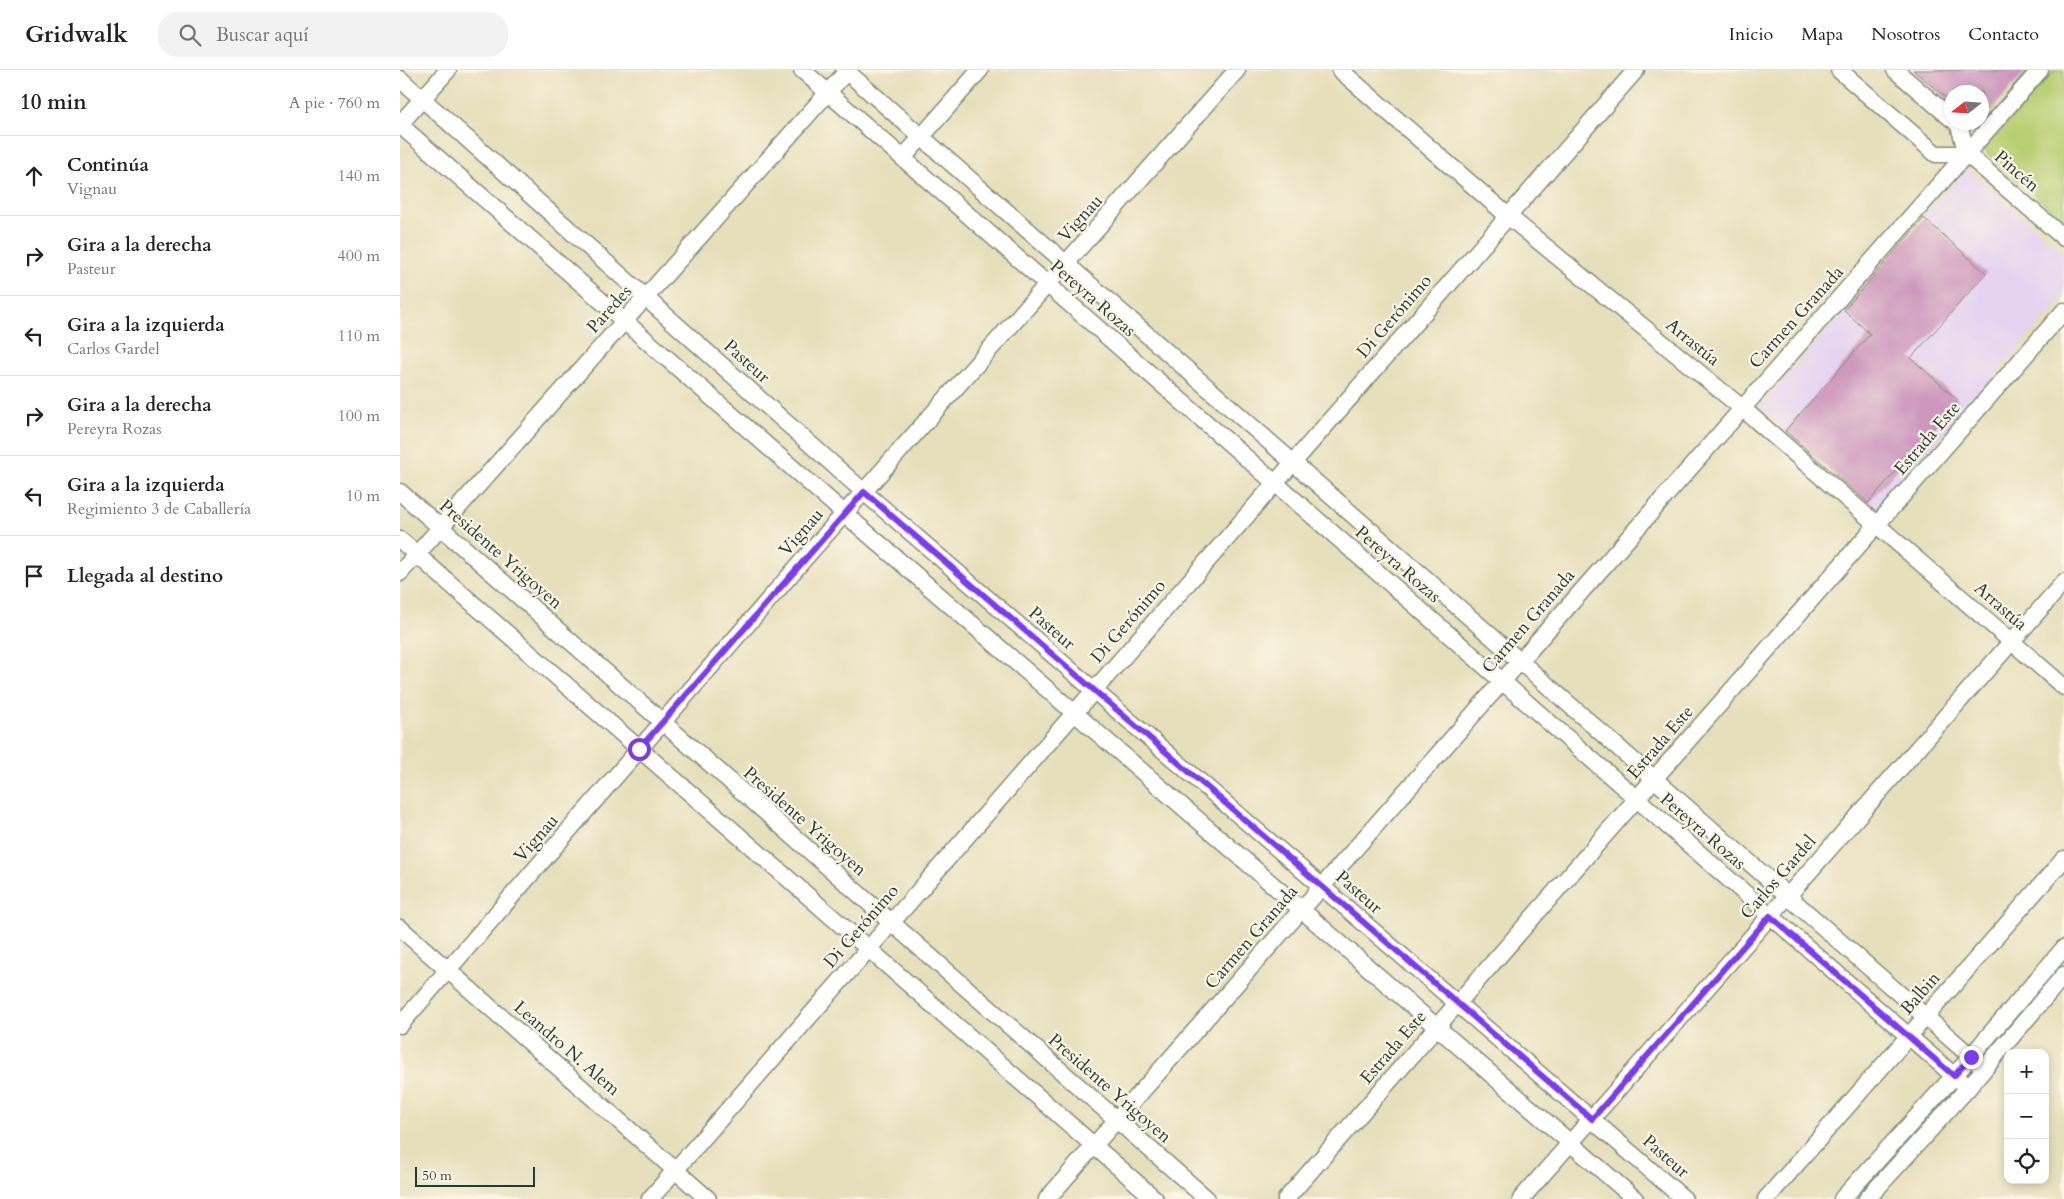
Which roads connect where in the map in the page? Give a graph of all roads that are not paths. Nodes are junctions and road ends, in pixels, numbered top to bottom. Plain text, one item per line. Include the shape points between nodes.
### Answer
1 (448, 70) edge
2 (802, 70) edge
3 (980, 70) edge
4 (1237, 70) edge
5 (1340, 70) edge
6 (1636, 70) edge
7 (1839, 70) edge
8 (1895, 70) edge
9 (2040, 70) edge
10 (846, 71) edge
11 (403, 78) edge
12 (828, 92) junction
13 (422, 99) junction
14 (1944, 112) edge
15 (400, 125) edge
16 (1960, 130) edge
17 (921, 137) junction
18 (1967, 154) junction
19 (903, 158) junction
20 (1508, 216) junction
21 (2064, 238) edge
22 (1066, 263) junction
23 (1047, 284) junction
24 (645, 298) junction
25 (2064, 311) edge
26 (624, 321) junction
27 (1742, 408) junction
28 (1293, 463) junction
29 (1275, 483) junction
30 (400, 492) edge
31 (864, 492) junction
32 (844, 514) junction
33 (1877, 525) junction
34 (440, 527) junction
35 (400, 540) edge
36 (416, 554) junction
37 (400, 573) edge
38 (2064, 582) edge
39 (2012, 642) junction
40 (1520, 661) junction
41 (1502, 682) junction
42 (2064, 687) edge
43 (1094, 690) junction
44 (1074, 713) junction
45 (662, 722) junction
46 (639, 749) junction
47 (1654, 779) junction
48 (1636, 799) junction
49 (2064, 859) edge
50 (1322, 886) junction
51 (1788, 896) junction
52 (1301, 910) junction
53 (1770, 916) junction
54 (891, 923) junction
55 (400, 928) edge
56 (2064, 948) edge
57 (868, 949) junction
58 (448, 970) junction
59 (2064, 976) edge
60 (1458, 1003) junction
61 (1925, 1017) junction
62 (400, 1025) edge
63 (1437, 1027) junction
64 (1908, 1037) junction
65 (1971, 1057) junction
66 (1984, 1068) junction
67 (1954, 1076) junction
68 (1968, 1088) junction
69 (1592, 1119) junction
70 (1116, 1120) junction
71 (1571, 1143) junction
72 (1094, 1146) junction
73 (675, 1170) junction
74 (650, 1199) edge
75 (708, 1199) edge
76 (1046, 1199) edge
77 (1155, 1199) edge
78 (1207, 1199) edge
79 (1286, 1199) edge
80 (1522, 1199) edge
81 (1635, 1199) edge
82 (1684, 1199) edge
83 (1766, 1199) edge
84 (1842, 1199) edge
85 (1867, 1199) edge

1 - 13 street
2 - 12 street, Pereyra Rozas
3 - 17 street
4 - 22 street, Vignau
5 - 20 street, Arrastúa
6 - 20 street, Di Gerónimo
7 - 18 street, Pincén via 1936,154
8 - 14 street
9 - 18 street, Carmen Granada
10 - 12 street, Paredes
10 - 17 street, Pereyra Rozas
11 - 13 street, Pasteur
12 - 19 street, Pereyra Rozas
12 - 24 street, Paredes
13 - 15 street
13 - 24 street, Pasteur
15 - 26 street
16 - 18 street, Pincén
17 - 19 street
17 - 22 street, Pereyra Rozas
18 - 21 street, Pincén
18 - 27 street, Carmen Granada
19 - 23 street, Pereyra Rozas
20 - 27 street, Arrastúa
20 - 28 street, Di Gerónimo
22 - 23 street, Vignau
22 - 28 street, Pereyra Rozas
23 - 29 street, Pereyra Rozas
23 - 31 street, Vignau
24 - 26 street, Paredes
24 - 31 street, Pasteur
25 - 33 street, Estrada Este
26 - 32 street
26 - 34 street, Paredes
27 - 33 street, Arrastúa
27 - 40 street, Carmen Granada
28 - 29 street, Di Gerónimo
28 - 40 street, Pereyra Rozas
29 - 41 street, Pereyra Rozas
29 - 43 street, Di Gerónimo
30 - 34 street, Presidente Yrigoyen
31 - 32 street, Vignau
31 - 43 street, Pasteur
32 - 44 street
32 - 45 street, Vignau
33 - 39 street, Arrastúa
33 - 47 street, Estrada Este
34 - 36 street, Paredes
34 - 45 street, Presidente Yrigoyen
35 - 36 street
36 - 37 street, Paredes
36 - 46 street
38 - 39 street, Carlos Gardel
39 - 42 street, Arrastúa
39 - 51 street, Carlos Gardel
40 - 41 street, Carmen Granada
40 - 47 street, Pereyra Rozas
41 - 48 street, Pereyra Rozas
41 - 50 street, Carmen Granada
43 - 44 street, Di Gerónimo
43 - 50 street, Pasteur
44 - 52 street
44 - 54 street, Di Gerónimo
45 - 46 street, Vignau
45 - 54 street, Presidente Yrigoyen
46 - 57 street
46 - 58 street, Vignau
47 - 48 street, Estrada Este
47 - 51 street, Pereyra Rozas
48 - 53 street, Pereyra Rozas
48 - 60 street, Estrada Este
49 - 61 street, Balbin
50 - 52 street, Carmen Granada
50 - 60 street, Pasteur
51 - 53 street, Carlos Gardel
51 - 61 street, Pereyra Rozas
52 - 63 street
52 - 70 street, Carmen Granada
53 - 64 street, Pereyra Rozas
53 - 69 street, Carlos Gardel
54 - 57 street, Di Gerónimo
54 - 70 street, Presidente Yrigoyen
55 - 58 street, Leandro N. Alem
56 - 65 street
57 - 72 street
57 - 73 street, Di Gerónimo
58 - 62 street, Vignau
58 - 73 street, Leandro N. Alem
59 - 66 street
60 - 63 street, Estrada Este
60 - 69 street, Pasteur
61 - 64 street, Balbin
61 - 65 street, Pereyra Rozas
63 - 71 street
63 - 79 street, Estrada Este
64 - 67 street, Pereyra Rozas
64 - 83 street, Balbin
65 - 66 street, Pereyra Rozas
65 - 67 street
66 - 68 street
67 - 68 street, Pereyra Rozas
67 - 84 street
68 - 85 street
69 - 71 street, Carlos Gardel
69 - 82 street, Pasteur
70 - 72 street, Carmen Granada
70 - 78 street, Presidente Yrigoyen
71 - 80 street, Carlos Gardel
71 - 81 street
72 - 76 street, Carmen Granada
72 - 77 street
73 - 74 street, Di Gerónimo
73 - 75 street, Leandro N. Alem

